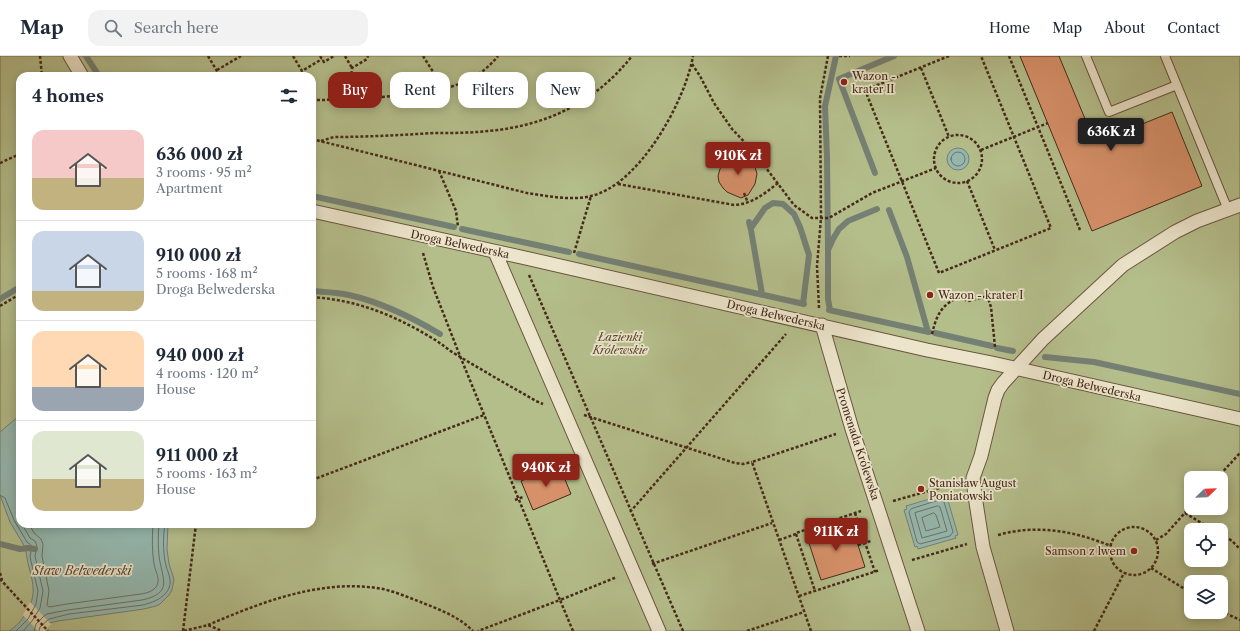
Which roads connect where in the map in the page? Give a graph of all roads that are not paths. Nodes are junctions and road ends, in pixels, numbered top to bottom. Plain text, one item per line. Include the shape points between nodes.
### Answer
1 (70, 56) edge
2 (1086, 56) edge
3 (1165, 56) edge
4 (80, 72) edge
5 (1177, 84) junction
6 (1234, 207) edge
7 (316, 212) edge
8 (495, 252) junction
9 (822, 325) junction
10 (1016, 368) junction
11 (1240, 419) edge
12 (659, 631) edge
13 (918, 631) edge
14 (1007, 631) edge

1 - 4 street
2 - 5 lane via 1108,112
3 - 5 lane
5 - 6 lane
6 - 10 street via 1175,232 1123,265 1043,339
7 - 8 street, Droga Belwederska
8 - 9 street, Droga Belwederska
8 - 12 street
9 - 10 street, Droga Belwederska
9 - 13 street, Promenada Królewska via 852,429
10 - 11 street, Droga Belwederska
10 - 14 street via 1000,386 994,398 981,456 973,478 982,540

